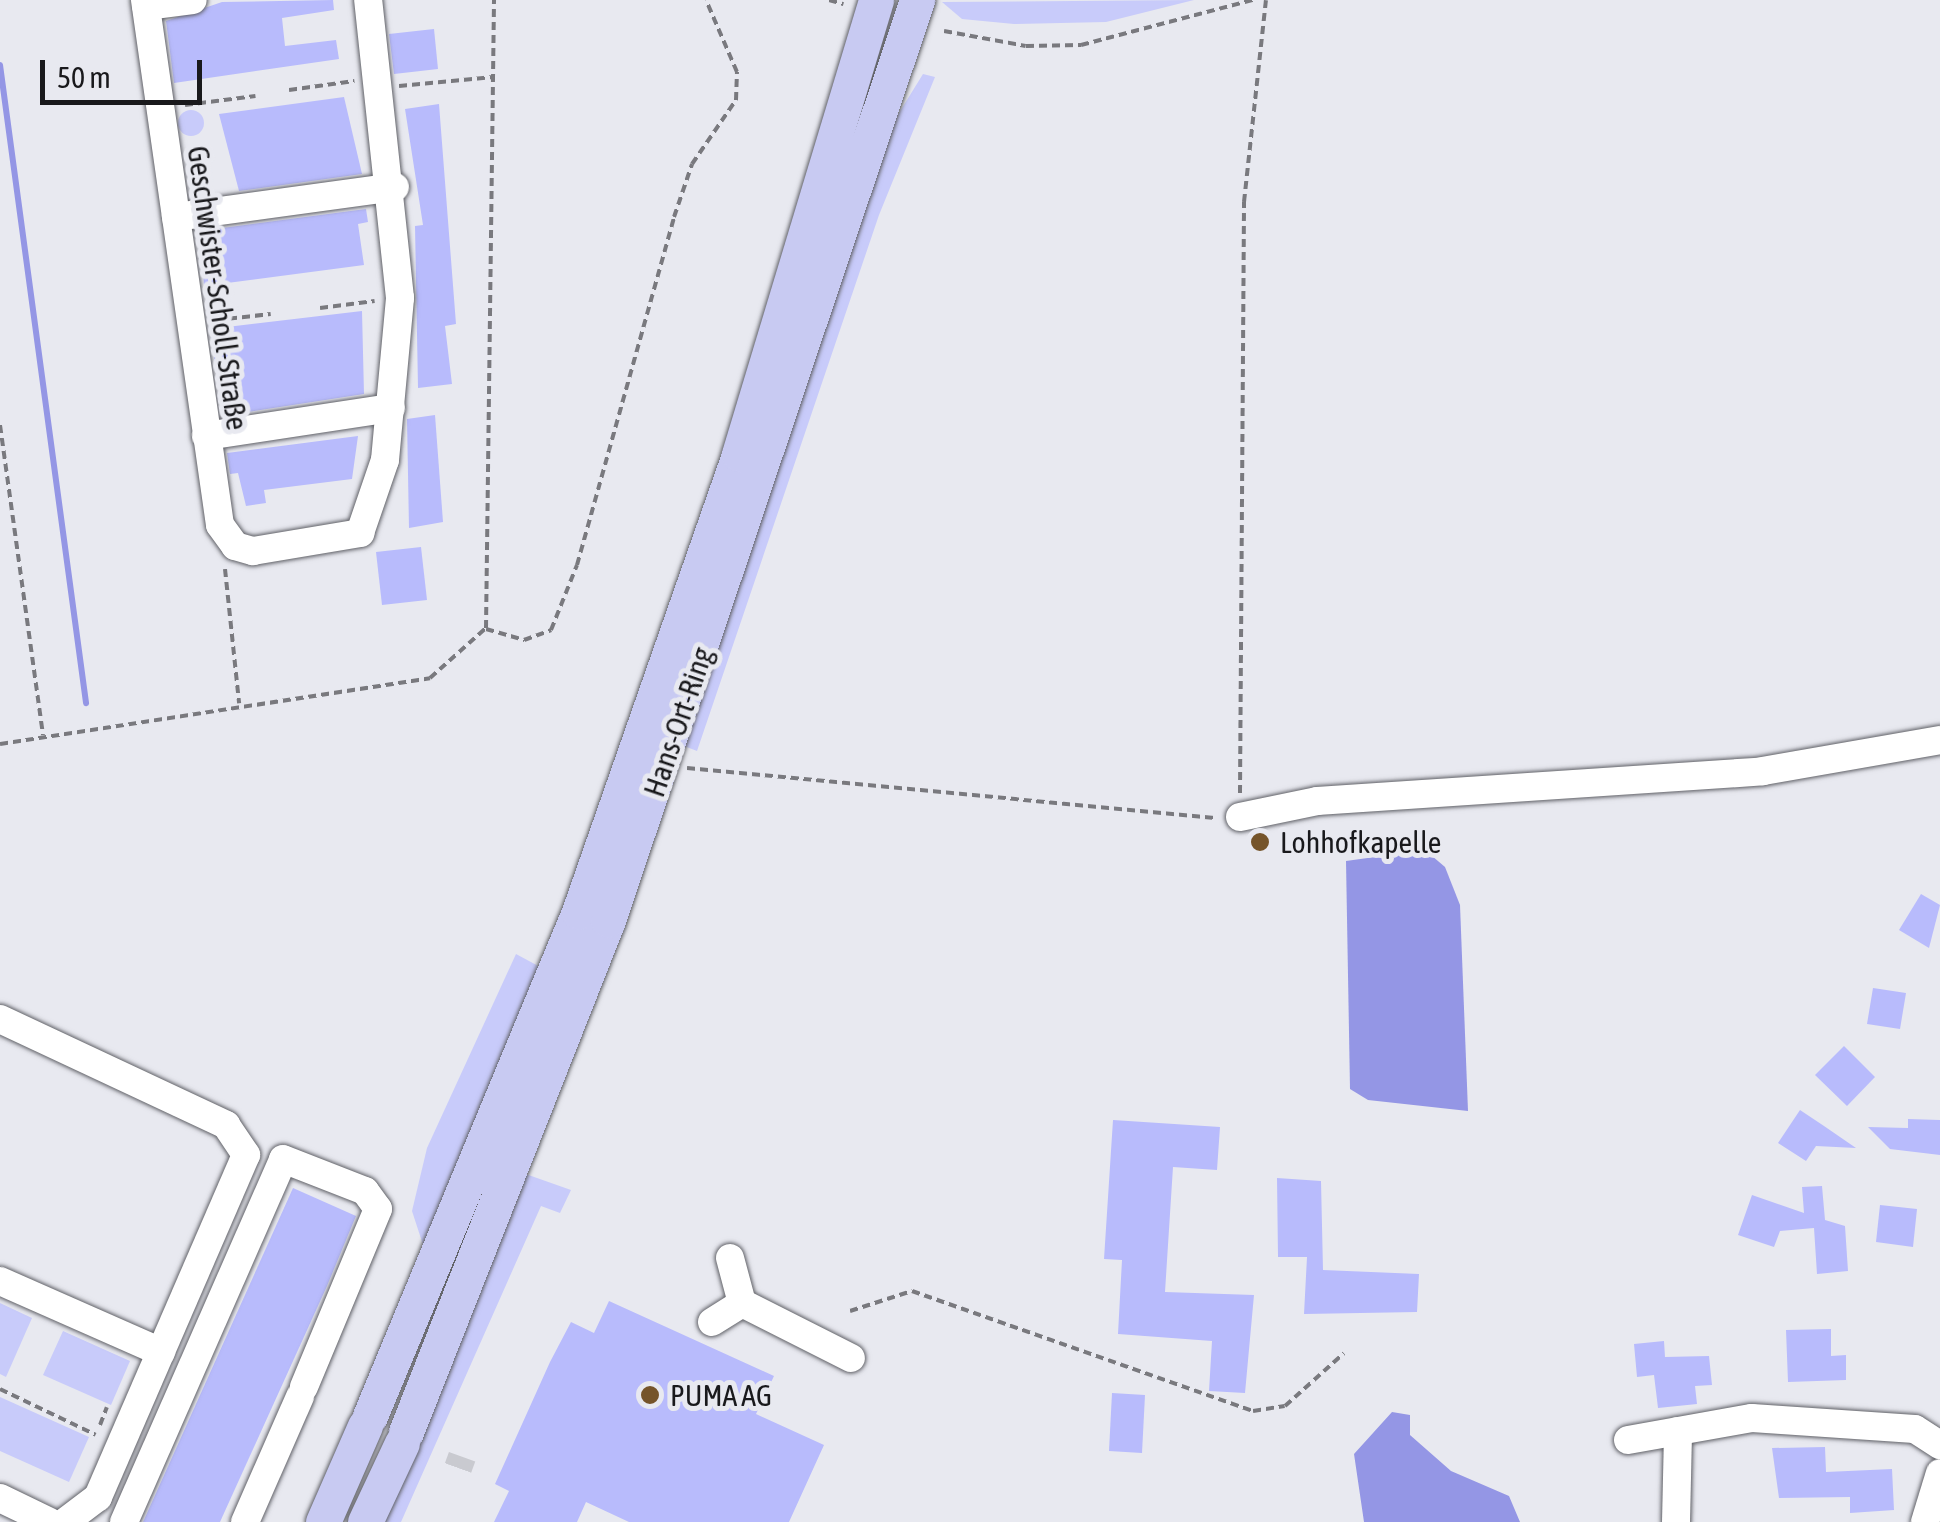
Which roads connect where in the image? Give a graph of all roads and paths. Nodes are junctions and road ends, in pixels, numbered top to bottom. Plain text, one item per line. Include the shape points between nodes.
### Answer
1 (193, 0) edge
2 (368, 0) edge
3 (706, 0) edge
4 (828, 0) edge
5 (917, 0) edge
6 (1253, 0) edge
7 (1266, 0) edge
8 (146, 3) edge
9 (864, 4) edge
10 (944, 30) dead end
11 (494, 77) dead end
12 (380, 83) junction
13 (289, 90) dead end
14 (254, 96) dead end
15 (160, 108) junction
16 (395, 187) junction
17 (176, 217) junction
18 (400, 298) junction
19 (320, 308) dead end
20 (271, 314) dead end
21 (191, 324) junction
22 (391, 408) junction
23 (0, 424) edge
24 (206, 436) junction
25 (220, 526) junction
26 (486, 628) dead end
27 (239, 703) dead end
28 (1940, 740) edge
29 (0, 744) edge
30 (664, 760) junction
31 (1240, 818) junction
32 (0, 1019) edge
33 (730, 1258) dead end
34 (0, 1281) edge
35 (742, 1303) junction
36 (850, 1311) dead end
37 (712, 1322) dead end
38 (161, 1352) junction
39 (1344, 1354) dead end
40 (852, 1358) dead end
41 (0, 1389) edge
42 (1678, 1430) junction
43 (96, 1434) dead end
44 (1628, 1440) dead end
45 (1939, 1456) edge
46 (0, 1498) edge
47 (50, 1522) edge
48 (65, 1522) edge
49 (124, 1522) edge
50 (246, 1522) edge
51 (322, 1522) edge
52 (366, 1522) edge
53 (1676, 1522) edge
54 (1926, 1522) edge

1 - 8 street
2 - 12 street
3 - 26 path via 736,72 736,100 692,164 577,565 551,630 524,640
4 - 9 path
5 - 30 main road, Hans-Ort-Ring
6 - 10 path via 1082,45 1026,46
7 - 31 path via 1244,202
8 - 15 street, Geschwister-Scholl-Straße
9 - 51 main road, Hans-Ort-Ring via 740,454 578,912
11 - 12 path
12 - 13 path
12 - 16 street
14 - 15 path
15 - 17 street, Geschwister-Scholl-Straße
16 - 17 street
16 - 18 street
17 - 21 street, Geschwister-Scholl-Straße
18 - 19 path
18 - 22 street
20 - 21 path
21 - 24 street, Geschwister-Scholl-Straße
22 - 24 street
22 - 25 street via 376,497 360,533 253,552 234,546
23 - 29 path via 43,735
24 - 25 street, Geschwister-Scholl-Straße
25 - 27 path
28 - 31 street via 1764,771 1317,802
30 - 31 path via 698,771
30 - 52 main road, Hans-Ort-Ring
32 - 38 street via 226,1126 241,1142 244,1175
33 - 35 street
34 - 38 street
35 - 37 street
35 - 40 street
36 - 39 path via 912,1291 1253,1411 1285,1406
38 - 48 street via 98,1497
41 - 43 path
42 - 44 street
42 - 45 street via 1773,1418 1915,1429
42 - 53 street
45 - 54 street
46 - 47 street
49 - 50 street via 283,1159 365,1191 378,1209

